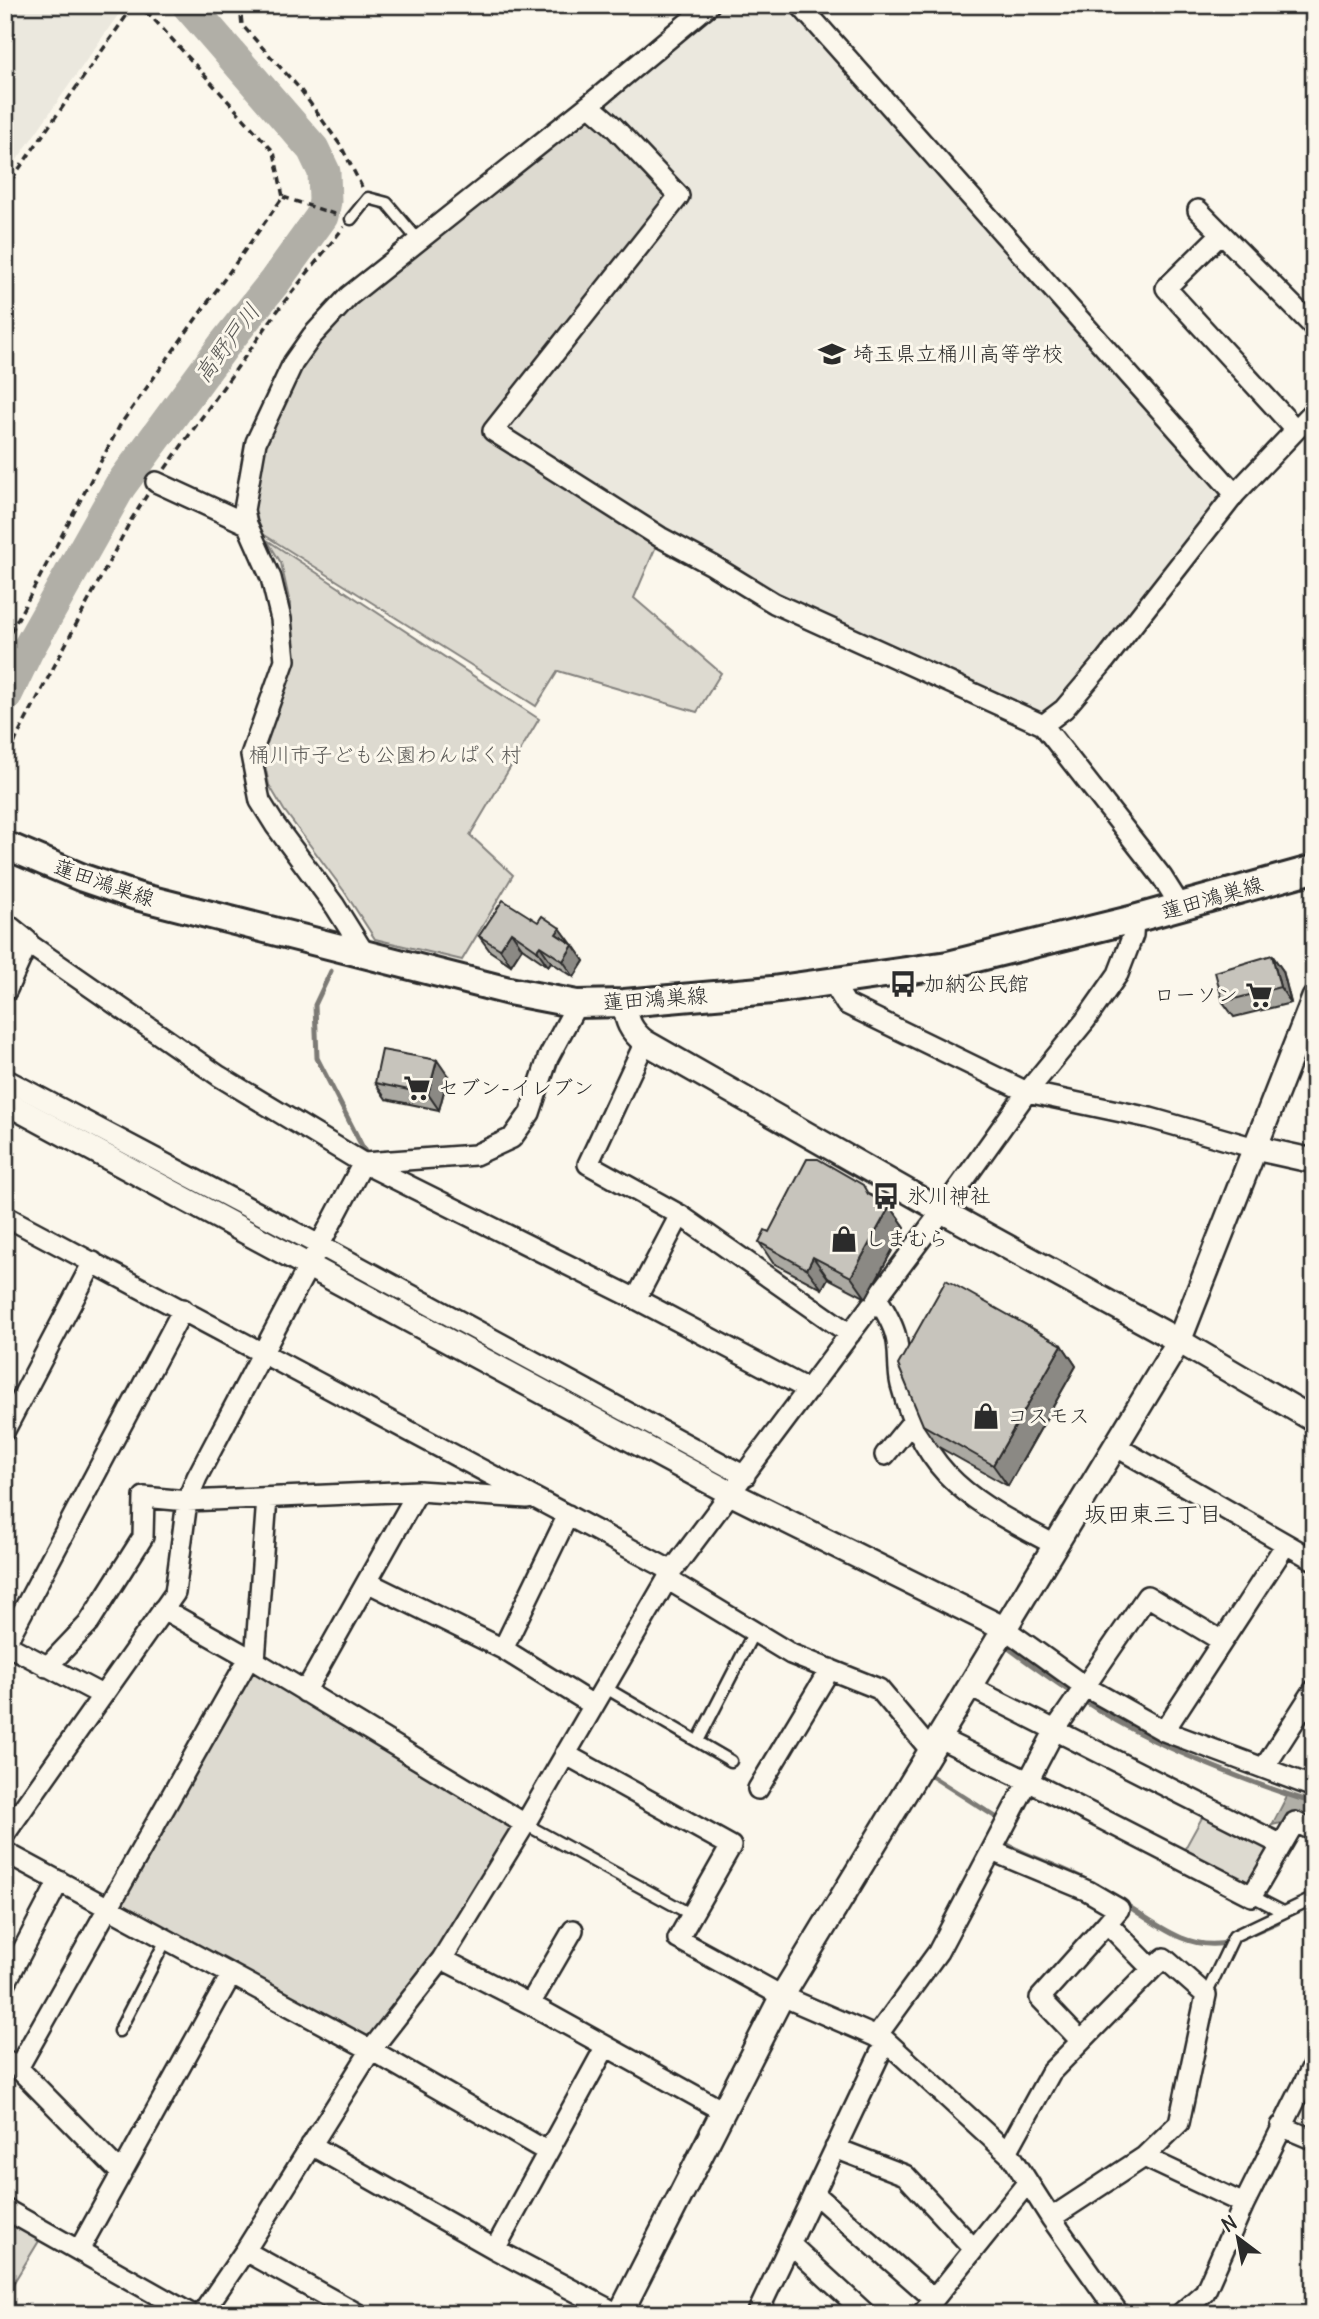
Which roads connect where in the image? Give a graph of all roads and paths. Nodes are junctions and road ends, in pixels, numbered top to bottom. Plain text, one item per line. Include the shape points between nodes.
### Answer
1 (134, 5) edge
2 (240, 5) edge
3 (709, 5) edge
4 (800, 5) edge
5 (589, 105) junction
6 (5, 190) edge
7 (283, 197) junction
8 (368, 198) junction
9 (1198, 210) dead end
10 (351, 219) junction
11 (1221, 234) junction
12 (418, 240) junction
13 (1314, 327) edge
14 (1314, 411) edge
15 (1296, 429) junction
16 (156, 482) junction
17 (1235, 494) junction
18 (247, 524) junction
19 (5, 643) edge
20 (1043, 725) junction
21 (5, 766) edge
22 (5, 845) edge
23 (1314, 869) edge
24 (1181, 907) junction
25 (1134, 919) junction
26 (5, 925) edge
27 (26, 942) junction
28 (365, 954) junction
29 (833, 983) junction
30 (5, 989) edge
31 (1314, 998) edge
32 (624, 1003) junction
33 (577, 1004) junction
34 (645, 1042) junction
35 (5, 1079) edge
36 (1027, 1092) junction
37 (5, 1102) edge
38 (1255, 1148) junction
39 (1314, 1161) edge
40 (363, 1163) junction
41 (942, 1211) junction
42 (680, 1215) junction
43 (7, 1220) edge
44 (320, 1245) junction
45 (93, 1262) junction
46 (309, 1266) junction
47 (877, 1298) junction
48 (636, 1299) junction
49 (183, 1309) junction
50 (850, 1334) junction
51 (1179, 1341) junction
52 (264, 1351) junction
53 (809, 1390) junction
54 (1314, 1420) edge
55 (912, 1422) junction
56 (5, 1430) edge
57 (1115, 1446) junction
58 (885, 1455) dead end
59 (738, 1485) junction
60 (418, 1491) junction
61 (267, 1498) junction
62 (535, 1499) junction
63 (187, 1501) junction
64 (568, 1516) junction
65 (1286, 1544) junction
66 (1055, 1545) junction
67 (1314, 1560) edge
68 (670, 1575) junction
69 (367, 1582) junction
70 (163, 1609) junction
71 (1005, 1629) junction
72 (755, 1630) junction
73 (1222, 1641) junction
74 (5, 1644) edge
75 (503, 1649) junction
76 (252, 1660) junction
77 (47, 1667) junction
78 (830, 1670) junction
79 (1084, 1686) junction
80 (604, 1687) junction
81 (970, 1687) junction
82 (1314, 1690) edge
83 (305, 1692) junction
84 (102, 1695) junction
85 (593, 1705) junction
86 (1055, 1730) junction
87 (1164, 1731) junction
88 (698, 1741) junction
89 (935, 1745) junction
90 (565, 1754) junction
91 (731, 1761) dead end
92 (1264, 1768) junction
93 (1030, 1782) junction
94 (1314, 1787) edge
95 (758, 1789) dead end
96 (525, 1824) junction
97 (1314, 1831) edge
98 (5, 1834) edge
99 (1280, 1844) junction
100 (992, 1851) junction
101 (5, 1852) edge
102 (59, 1881) junction
103 (1252, 1896) junction
104 (1314, 1898) edge
105 (108, 1908) junction
106 (1283, 1912) junction
107 (692, 1915) junction
108 (1108, 1923) junction
109 (573, 1930) dead end
110 (166, 1940) junction
111 (442, 1959) junction
112 (1152, 1969) junction
113 (231, 1975) junction
114 (5, 1984) edge
115 (1206, 1995) junction
116 (782, 1996) junction
117 (530, 2004) junction
118 (118, 2031) dead end
119 (881, 2039) junction
120 (1081, 2041) junction
121 (606, 2046) junction
122 (371, 2050) junction
123 (1314, 2063) edge
124 (12, 2064) edge
125 (723, 2111) junction
126 (1281, 2126) junction
127 (1314, 2140) edge
128 (311, 2145) junction
129 (835, 2148) junction
130 (548, 2152) junction
131 (1007, 2152) junction
132 (1144, 2157) junction
133 (121, 2173) junction
134 (1028, 2182) junction
135 (814, 2193) junction
136 (1244, 2204) junction
137 (5, 2209) edge
138 (1051, 2218) junction
139 (790, 2244) junction
140 (495, 2249) junction
141 (974, 2249) junction
142 (79, 2250) junction
143 (245, 2251) junction
144 (928, 2306) edge
145 (1109, 2309) edge
146 (191, 2314) edge
147 (202, 2314) edge
148 (358, 2314) edge
149 (619, 2314) edge
150 (757, 2314) edge
151 (866, 2314) edge
152 (1180, 2314) edge

1 - 6 path
1 - 7 path via 151,16 274,152
2 - 8 path via 242,25 300,89 341,146
3 - 5 street
4 - 17 street
5 - 12 street
5 - 20 street via 679,196 493,431 774,603
7 - 10 path
7 - 19 path via 120,425
8 - 10 lane
8 - 12 lane via 387,202
9 - 11 street
10 - 16 path via 281,306
11 - 13 street
11 - 15 street via 1166,288
12 - 18 street via 349,296 293,363 256,442 244,510
14 - 15 street
15 - 17 street
16 - 18 street
16 - 21 path via 131,520
17 - 20 street via 1103,663 1064,709
18 - 28 street via 271,578 285,660 251,755 260,801
20 - 24 street
22 - 28 main road, 蓮田鴻巣線 via 136,896
23 - 24 main road, 蓮田鴻巣線
24 - 25 main road, 蓮田鴻巣線
25 - 29 main road, 蓮田鴻巣線 via 948,965
25 - 36 street via 1133,935 1118,974
26 - 27 street
27 - 30 street
27 - 40 street via 219,1076
28 - 33 main road, 蓮田鴻巣線
29 - 32 main road, 蓮田鴻巣線
29 - 36 street via 846,1004
31 - 38 street
32 - 33 main road, 蓮田鴻巣線
32 - 34 street via 626,1021
33 - 40 street via 548,1058 530,1113 512,1138 474,1155
34 - 41 street
34 - 42 street via 588,1164
35 - 44 street
36 - 38 street via 1150,1118
36 - 41 street
37 - 46 street
38 - 39 street
38 - 51 street
40 - 44 street
40 - 48 street
41 - 47 street
41 - 51 street
42 - 48 street
42 - 50 street
43 - 45 street
44 - 46 street
44 - 59 street
45 - 49 street
45 - 56 street
46 - 52 street
46 - 59 street
47 - 50 street
47 - 55 street via 896,1335 900,1381
48 - 53 street
49 - 52 street
49 - 74 street
50 - 53 street
51 - 54 street
51 - 57 street
52 - 62 street
52 - 63 street
53 - 59 street
55 - 58 street
55 - 66 street via 955,1485 992,1512
57 - 65 street
57 - 66 street
59 - 68 street
59 - 71 street
60 - 61 street
60 - 62 street
60 - 69 street
61 - 63 street
61 - 76 street
62 - 64 street
63 - 70 street via 175,1593
63 - 77 street via 144,1497 143,1537 88,1624
64 - 68 street
64 - 75 street
65 - 67 street
65 - 73 street
66 - 71 street
68 - 72 street
68 - 80 street
69 - 75 street
69 - 83 street
70 - 76 street
70 - 84 street
71 - 79 street
71 - 81 street
72 - 78 street via 791,1654
72 - 88 lane
73 - 79 street via 1147,1596
73 - 87 street
74 - 77 street
75 - 85 street
76 - 83 street
76 - 105 street
77 - 84 street
78 - 89 street via 879,1689
78 - 95 street
79 - 86 street
79 - 87 street
80 - 85 street
80 - 88 lane
81 - 86 street
81 - 89 street
82 - 92 street
83 - 96 street
84 - 98 street
85 - 90 street
86 - 93 street
86 - 99 street
87 - 92 street
88 - 91 lane
89 - 93 street
89 - 116 street
90 - 96 street
90 - 107 street via 731,1846
92 - 94 street
93 - 100 street
93 - 103 street
96 - 107 lane
96 - 111 street
97 - 99 street via 1295,1822
99 - 103 street
100 - 108 street via 1119,1909
100 - 119 street via 938,1952
101 - 102 street
102 - 105 street
102 - 114 street
103 - 106 lane
104 - 106 lane
105 - 110 street
105 - 124 street
106 - 115 lane via 1234,1936
107 - 116 street via 678,1939
108 - 112 street
108 - 120 street via 1040,1998
109 - 117 street
110 - 113 street
110 - 118 lane
111 - 117 street
111 - 122 street
112 - 115 street via 1164,1958
112 - 120 street
113 - 122 street
113 - 133 street
115 - 132 street via 1179,2123
116 - 119 street
116 - 125 street
117 - 121 street
119 - 129 street
119 - 131 street
120 - 131 street via 1051,2072
121 - 125 street
121 - 130 street
122 - 128 street
122 - 130 street
123 - 126 street
124 - 133 street
125 - 149 street
126 - 127 street
126 - 136 street
128 - 140 street
128 - 143 street
129 - 135 street
129 - 141 street via 905,2175
130 - 140 street
131 - 134 street
132 - 136 street
132 - 138 street
133 - 142 street
134 - 138 street
134 - 141 street
135 - 139 street
135 - 144 street
136 - 152 street via 1205,2292
137 - 142 street
138 - 145 street
139 - 150 street
139 - 151 street
140 - 149 street
141 - 144 street
142 - 146 street
143 - 147 street
143 - 148 street

